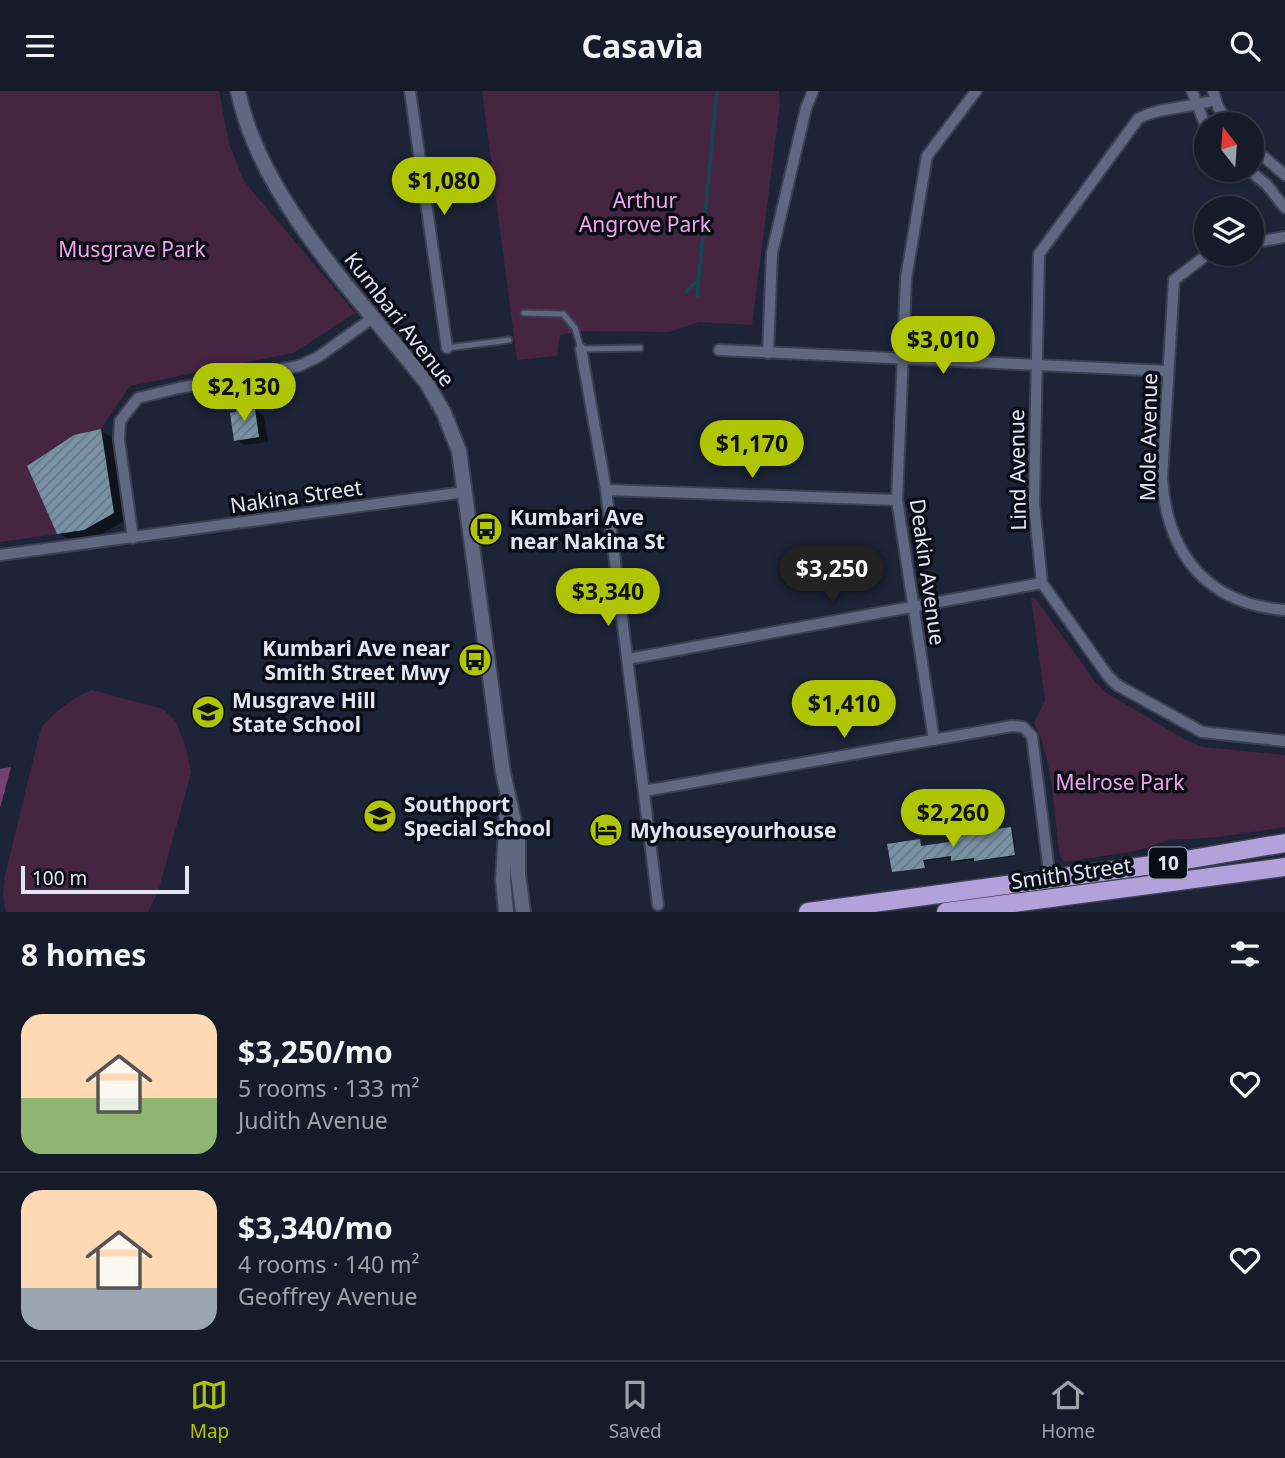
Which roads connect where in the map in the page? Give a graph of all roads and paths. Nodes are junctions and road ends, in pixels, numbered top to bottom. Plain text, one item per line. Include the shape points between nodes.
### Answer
1 (238, 91) edge
2 (410, 91) edge
3 (804, 91) edge
4 (813, 91) edge
5 (976, 91) edge
6 (1192, 91) edge
7 (1214, 96) edge
8 (1196, 106) junction
9 (806, 107) junction
10 (1199, 112) edge
11 (1223, 112) edge
12 (1264, 157) edge
13 (1285, 175) edge
14 (1263, 182) edge
15 (1285, 208) edge
16 (1285, 237) edge
17 (1264, 241) edge
18 (1194, 265) edge
19 (524, 313) dead end
20 (374, 317) junction
21 (509, 340) dead end
22 (447, 348) joint
23 (640, 348) dead end
24 (581, 349) junction
25 (719, 350) dead end
26 (768, 353) junction
27 (901, 358) junction
28 (1035, 366) junction
29 (1168, 370) junction
30 (606, 490) junction
31 (465, 492) junction
32 (897, 501) junction
33 (132, 538) junction
34 (0, 555) edge
35 (1042, 583) junction
36 (913, 606) junction
37 (1285, 610) edge
38 (628, 659) junction
39 (934, 740) junction
40 (1285, 741) edge
41 (644, 791) junction
42 (508, 798) junction
43 (1285, 843) edge
44 (1285, 867) edge
45 (1050, 879) junction
46 (658, 905) dead end
47 (505, 911) edge
48 (523, 912) edge
49 (808, 912) edge
50 (946, 912) edge

1 - 20 main road, Kumbari Avenue via 262,162 293,214
2 - 22 street
3 - 9 street
4 - 9 street
5 - 27 street, Deakin Avenue via 927,156 906,278
6 - 8 street
7 - 8 street, Lind Avenue
7 - 11 street
8 - 10 street
8 - 28 street, Lind Avenue via 1138,119 1039,254
9 - 26 street via 772,253
12 - 13 street
14 - 15 street
16 - 17 street
18 - 29 street, Mole Avenue via 1174,280
19 - 24 lane via 563,314 575,328
20 - 31 main road, Kumbari Avenue via 426,382 444,413 459,451
20 - 33 street via 299,366 138,398 120,421
21 - 22 lane
23 - 24 lane
24 - 30 street
25 - 26 street
26 - 27 street
27 - 28 street
27 - 32 street, Deakin Avenue
28 - 29 street
28 - 35 street, Lind Avenue via 1034,504
29 - 37 street, Mole Avenue via 1162,478 1176,541 1195,570 1217,589 1256,607
30 - 32 street
30 - 38 street
31 - 33 street, Nakina Street
31 - 42 main road, Kumbari Avenue
32 - 36 street, Deakin Avenue
33 - 34 street, Nakina Street
35 - 36 street
35 - 40 street, Lind Avenue via 1118,685 1202,732
36 - 38 street
36 - 39 street, Deakin Avenue
38 - 41 street
39 - 41 street
39 - 45 street via 1012,726 1023,727 1032,736
41 - 46 street
42 - 47 main road, Kumbari Avenue
42 - 48 main road, Kumbari Avenue via 519,839
43 - 45 highway, Smith Street / 10
44 - 50 highway, Smith Street / 10
45 - 49 highway, Smith Street / 10

